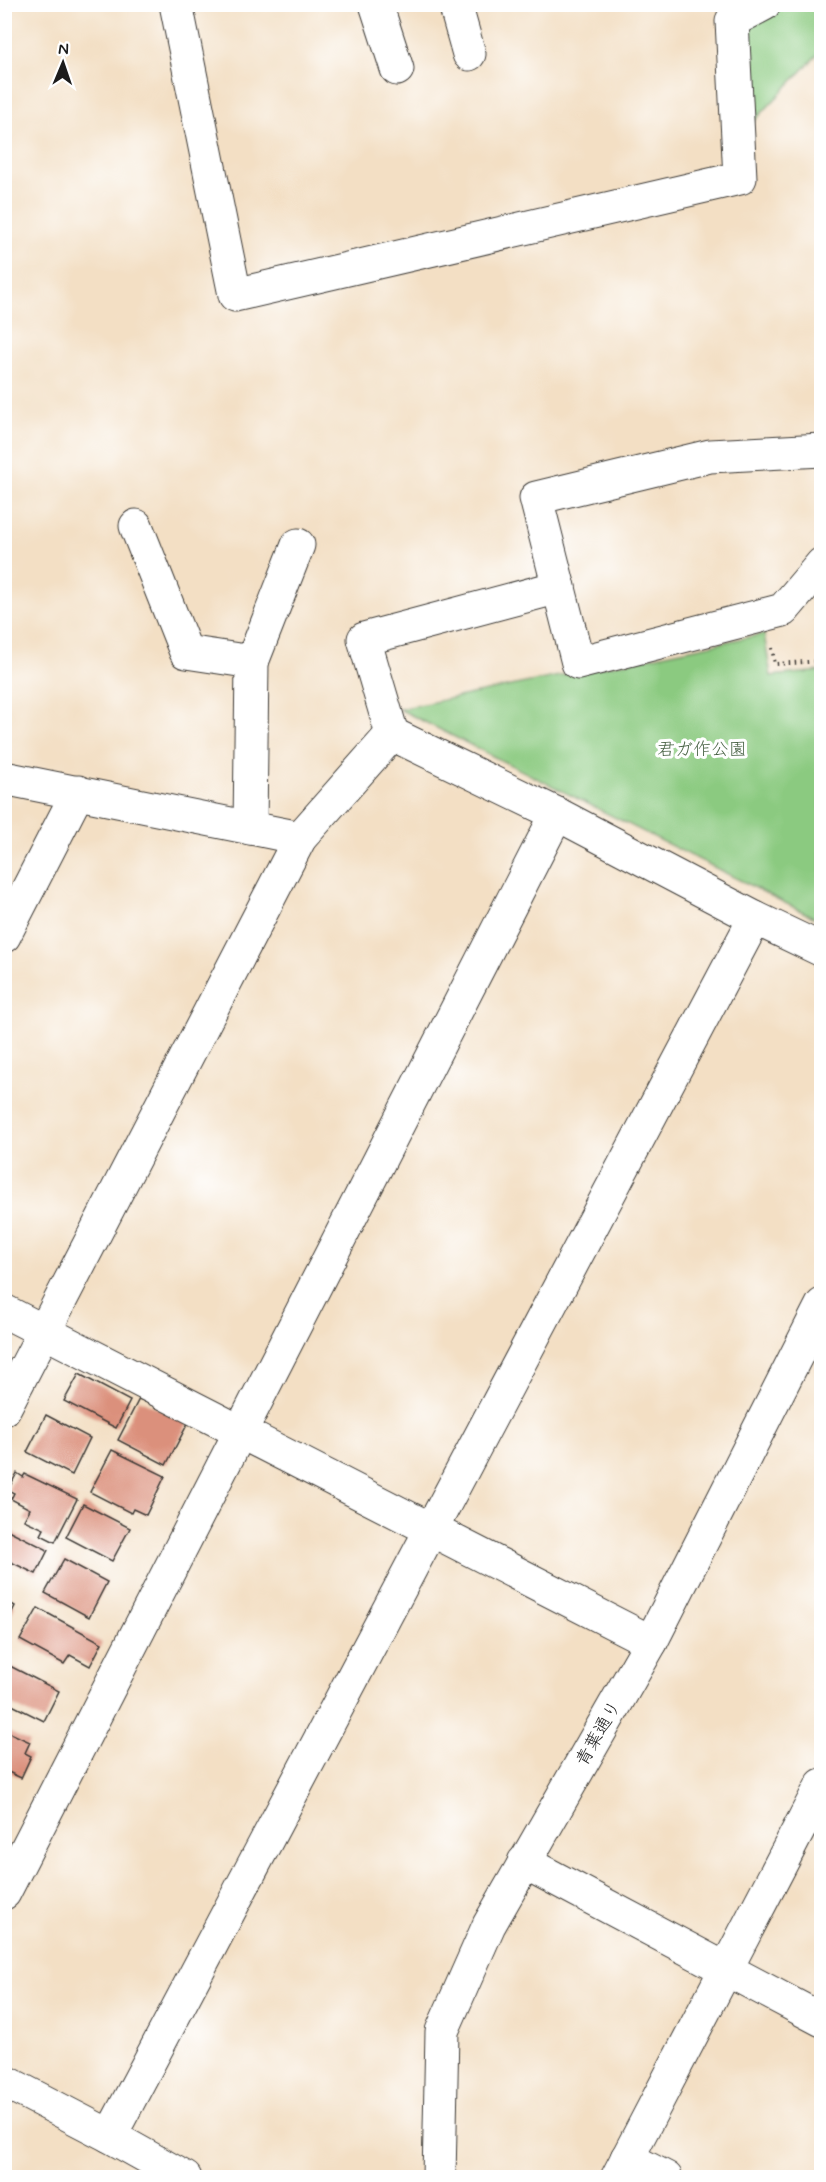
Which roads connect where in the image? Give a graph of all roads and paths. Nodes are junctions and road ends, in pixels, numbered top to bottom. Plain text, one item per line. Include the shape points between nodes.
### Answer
1 (176, 4) edge
2 (376, 4) edge
3 (455, 4) edge
4 (764, 4) edge
5 (468, 54) dead end
6 (398, 69) dead end
7 (822, 450) edge
8 (136, 526) dead end
9 (298, 545) dead end
10 (822, 564) edge
11 (559, 587) junction
12 (766, 614) junction
13 (822, 661) edge
14 (252, 662) junction
15 (392, 734) junction
16 (4, 778) edge
17 (78, 792) junction
18 (557, 814) junction
19 (250, 828) junction
20 (300, 838) junction
21 (755, 918) junction
22 (4, 936) edge
23 (822, 950) edge
24 (822, 1305) edge
25 (4, 1311) edge
26 (45, 1331) junction
27 (4, 1409) edge
28 (241, 1431) junction
29 (432, 1529) junction
30 (651, 1642) junction
31 (822, 1785) edge
32 (524, 1862) junction
33 (4, 1893) edge
34 (725, 1969) junction
35 (822, 2020) edge
36 (4, 2081) edge
37 (110, 2136) junction
38 (622, 2168) edge
39 (185, 2178) edge
40 (439, 2178) edge
41 (666, 2178) edge

1 - 4 street via 235,295 740,178 732,21
2 - 6 street
3 - 5 street
7 - 11 street via 710,456 536,498
8 - 14 street via 186,652
9 - 14 street
10 - 12 street via 783,610
11 - 12 street via 578,663
11 - 15 street via 364,639
12 - 13 path via 775,664
14 - 19 street
15 - 18 street
15 - 20 street
16 - 17 street
17 - 19 street
17 - 22 street
18 - 21 street
18 - 28 street
19 - 20 street
20 - 26 street
21 - 23 street
21 - 29 street
24 - 30 street, 青葉通り
25 - 26 street
26 - 27 street
26 - 28 street
28 - 29 street
28 - 33 street
29 - 30 street
29 - 37 street
30 - 32 street, 青葉通り
31 - 34 street
32 - 34 street
32 - 40 street, 青葉通り via 489,1924 442,2031
34 - 35 street
34 - 38 street
36 - 37 street
37 - 39 street
38 - 41 street

